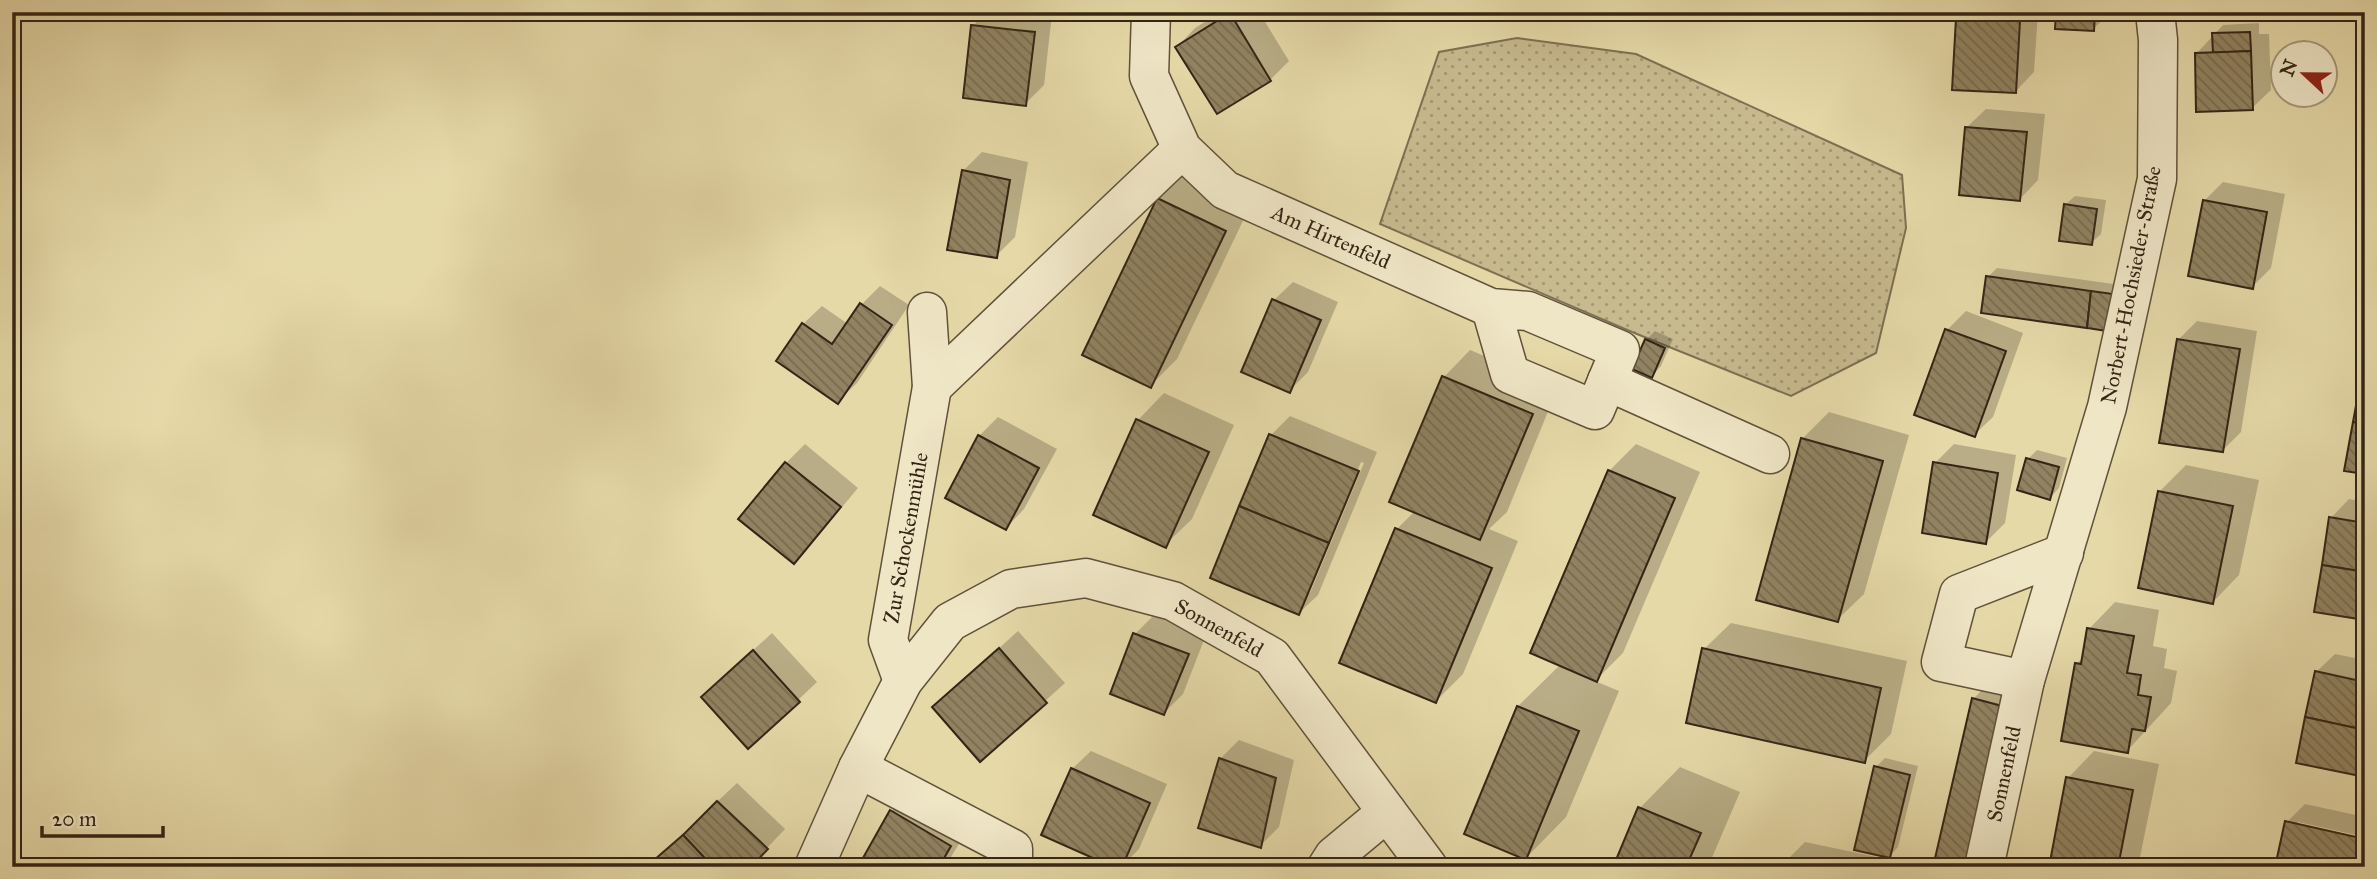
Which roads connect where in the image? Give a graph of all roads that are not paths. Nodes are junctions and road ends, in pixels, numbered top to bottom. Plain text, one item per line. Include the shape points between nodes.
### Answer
1 (1151, 12) edge
2 (2155, 12) edge
3 (1182, 149) junction
4 (1491, 308) junction
5 (927, 312) dead end
6 (1607, 381) junction
7 (932, 387) junction
8 (1770, 454) dead end
9 (2064, 553) junction
10 (2025, 680) junction
11 (903, 681) junction
12 (858, 768) junction
13 (1387, 812) junction
14 (814, 867) edge
15 (1013, 867) edge
16 (1326, 867) edge
17 (1428, 867) edge
18 (1984, 867) edge

1 - 3 street, Am Hirtenfeld via 1149,76
2 - 9 street, Norbert-Hochsieder-Straße via 2157,179 2107,407
3 - 4 street, Am Hirtenfeld via 1225,190
3 - 7 street
4 - 6 street, Am Hirtenfeld via 1528,311 1620,349
4 - 6 street, Am Hirtenfeld via 1510,374 1595,410
5 - 7 street, Zur Schockenmühle
6 - 8 street
7 - 11 street, Zur Schockenmühle via 888,640
9 - 10 street, Norbert-Hochsieder-Straße
9 - 10 street via 1959,594 1941,662
10 - 18 street, Sonnenfeld
11 - 12 street
11 - 13 street, Sonnenfeld via 950,621 1011,589 1086,578 1173,601 1272,657
12 - 14 street
12 - 15 street via 1013,849
13 - 16 street
13 - 17 street, Sonnenfeld

